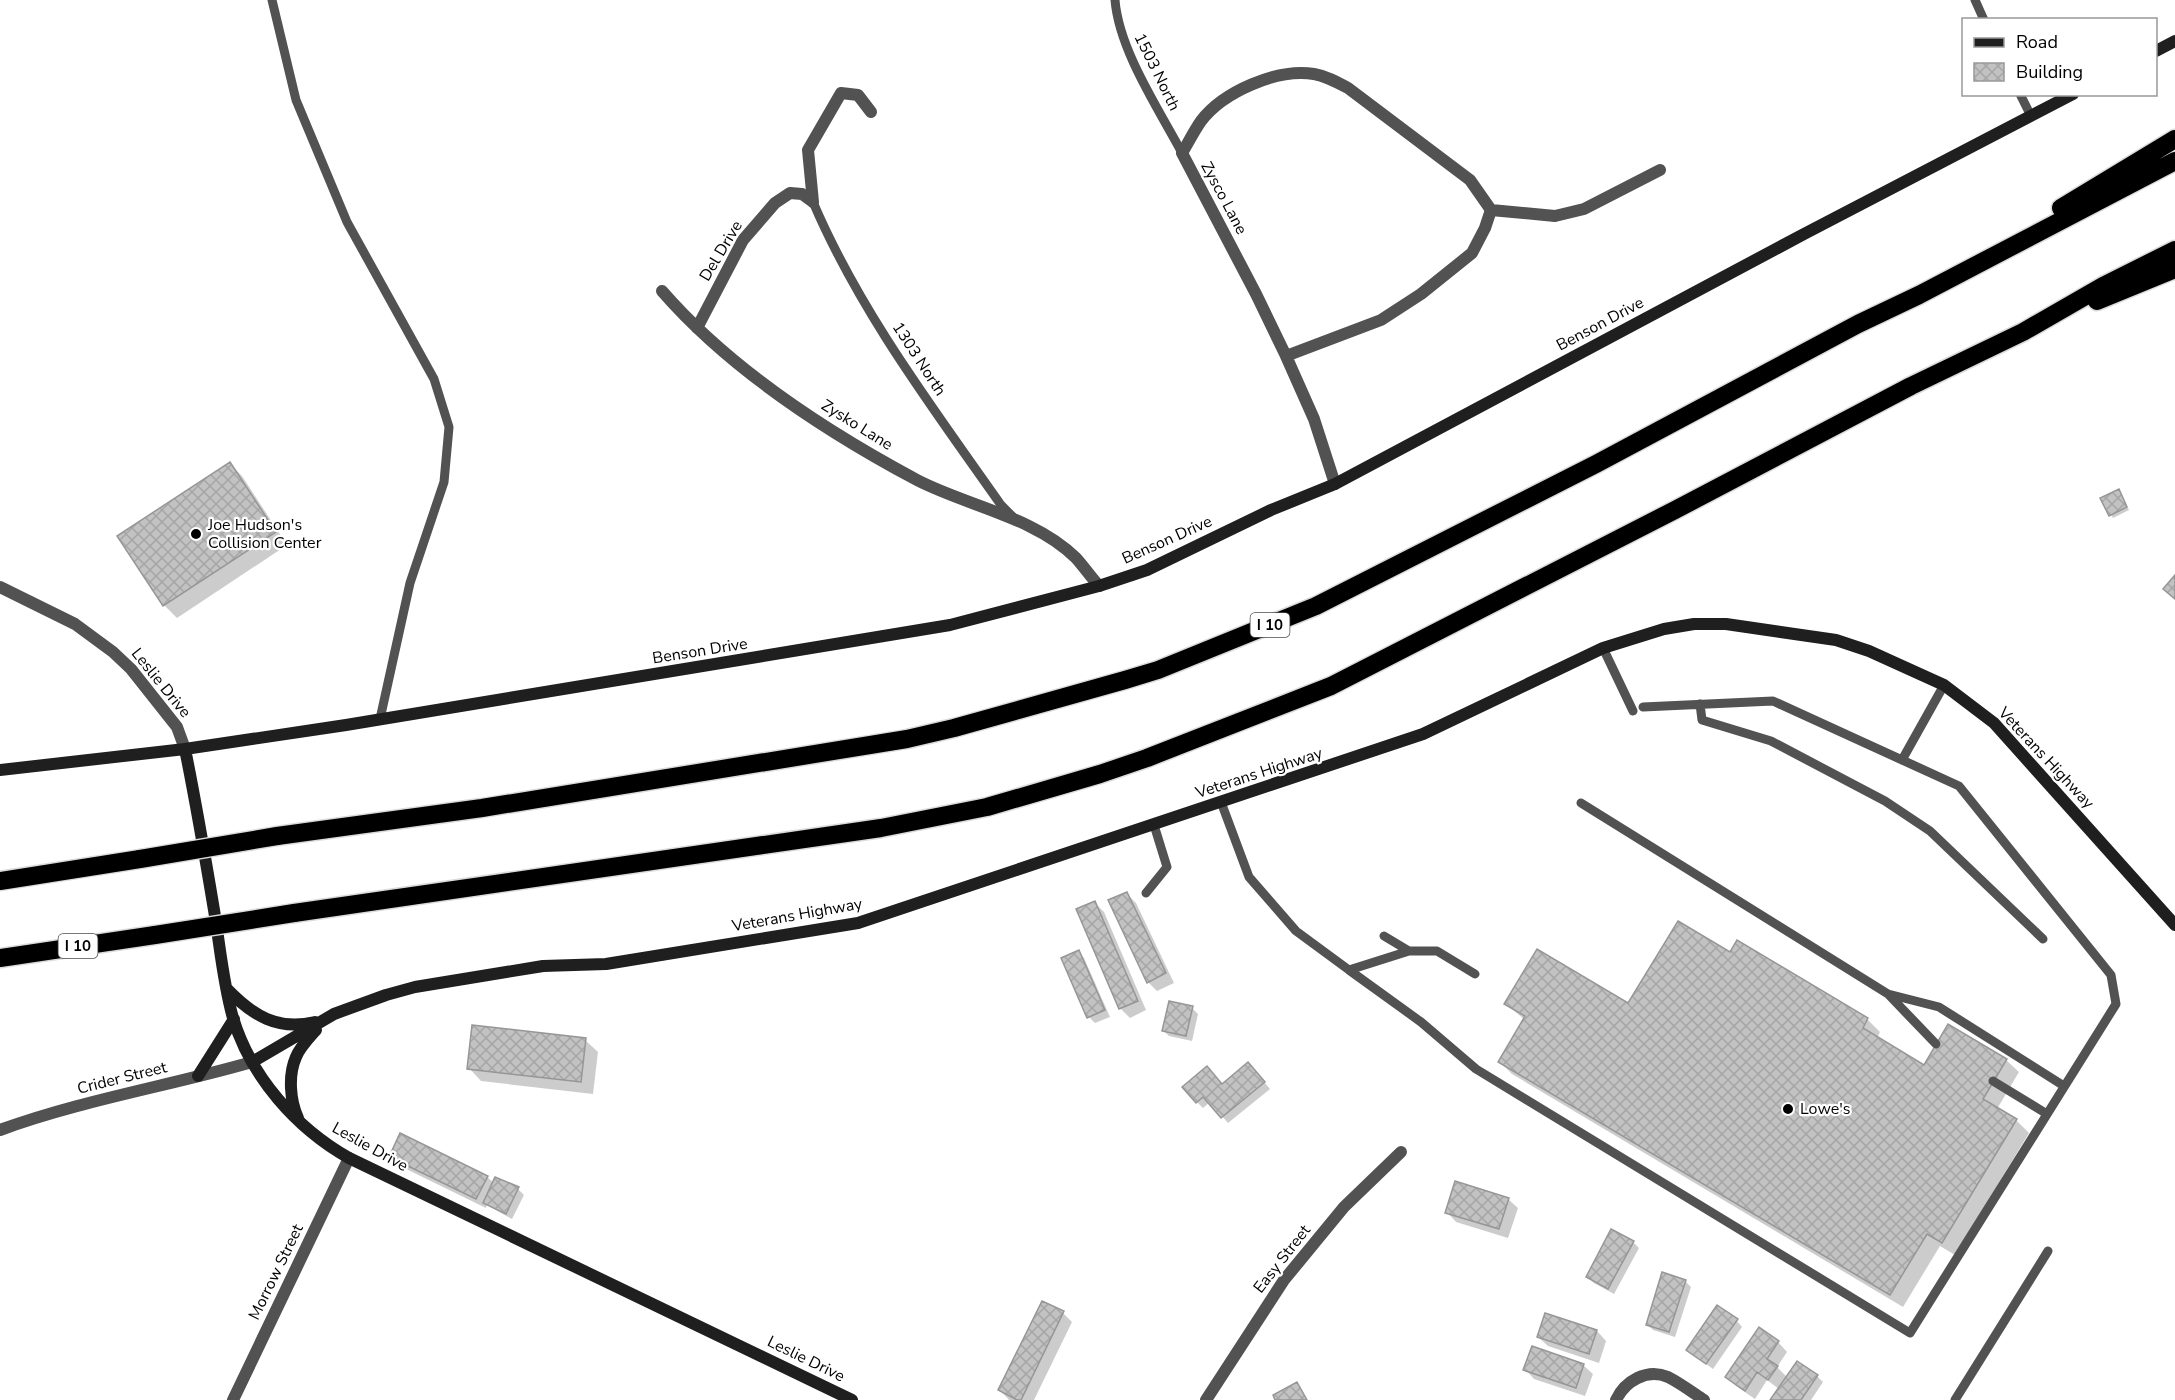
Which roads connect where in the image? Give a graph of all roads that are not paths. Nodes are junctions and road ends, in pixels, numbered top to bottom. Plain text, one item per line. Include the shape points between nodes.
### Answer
1 (272, 0) edge
2 (1115, 0) edge
3 (1975, 0) edge
4 (1983, 18) edge
5 (2175, 41) edge
6 (2157, 50) edge
7 (2021, 96) edge
8 (2069, 96) edge
9 (871, 112) dead end
10 (2031, 116) junction
11 (2175, 138) edge
12 (1182, 153) junction
13 (2175, 161) edge
14 (1660, 170) dead end
15 (813, 202) junction
16 (1491, 210) junction
17 (2175, 250) edge
18 (2175, 269) edge
19 (662, 291) dead end
20 (1919, 295) junction
21 (697, 328) junction
22 (2023, 332) junction
23 (1286, 356) junction
24 (1335, 484) junction
25 (1017, 522) junction
26 (1099, 586) junction
27 (0, 587) edge
28 (1603, 648) junction
29 (1944, 685) junction
30 (1700, 704) junction
31 (1643, 707) dead end
32 (1633, 711) dead end
33 (380, 719) junction
34 (185, 749) junction
35 (1902, 760) junction
36 (0, 770) edge
37 (1221, 802) junction
38 (1581, 803) dead end
39 (1154, 825) junction
40 (0, 881) edge
41 (1146, 893) dead end
42 (2175, 925) edge
43 (1384, 936) dead end
44 (2043, 939) dead end
45 (1409, 951) junction
46 (0, 958) edge
47 (1349, 970) junction
48 (1475, 974) dead end
49 (227, 989) junction
50 (1888, 994) junction
51 (234, 1018) junction
52 (325, 1020) junction
53 (1936, 1044) dead end
54 (252, 1062) junction
55 (198, 1076) junction
56 (1993, 1081) dead end
57 (2064, 1086) junction
58 (2047, 1114) junction
59 (302, 1125) junction
60 (0, 1130) edge
61 (1401, 1152) dead end
62 (349, 1158) junction
63 (2048, 1251) dead end
64 (233, 1400) edge
65 (852, 1400) edge
66 (1206, 1400) edge
67 (1616, 1400) edge
68 (1704, 1400) edge
69 (1955, 1400) edge

1 - 33 lane via 300,110 347,222 434,379 449,427 444,482 410,583
2 - 12 lane, 1503 North via 1120,28 1133,60
3 - 4 lane
5 - 6 street
7 - 10 lane
8 - 10 street, Benson Drive
9 - 15 street via 858,95 841,93 807,150
10 - 24 street, Benson Drive
11 - 20 highway
12 - 16 street, Zysco Lane via 1202,121 1238,92 1274,77 1314,74 1348,88 1470,180
12 - 23 street, Zysco Lane
13 - 20 highway, I 10
14 - 16 street via 1584,209 1555,216
15 - 21 street, Del Drive via 802,194 790,193 775,203 743,240
15 - 25 lane, 1303 North via 847,274 897,355 1001,505
16 - 23 street via 1472,253 1421,294 1381,320
17 - 22 highway, I 10
18 - 22 highway
19 - 21 street, Zysko Lane
20 - 40 highway, I 10, bridge via 1316,606 1147,673 907,739
21 - 25 street, Zysko Lane via 742,367 843,438 949,496
22 - 46 highway, I 10, bridge via 1331,686 1100,774 987,807 881,828
23 - 24 street, Zysco Lane via 1314,418
24 - 26 street, Benson Drive via 1147,570
25 - 26 street, Zysko Lane via 1055,542
26 - 33 street, Benson Drive via 950,626
27 - 34 street, Leslie Drive via 75,624 113,652 177,727
28 - 29 street, Veterans Highway via 1664,629 1725,624 1836,640
28 - 32 lane
28 - 37 street, Veterans Highway via 1423,734
29 - 35 lane
29 - 42 street, Veterans Highway via 1994,723
30 - 31 lane
30 - 35 lane via 1773,700
30 - 44 lane via 1702,720 1771,741 1885,801 1930,831
33 - 34 street, Benson Drive
34 - 36 street, Benson Drive
34 - 49 street, Leslie Drive
35 - 57 lane via 1959,786 2111,975 2116,1004
37 - 39 street, Veterans Highway
37 - 47 lane via 1249,877 1296,931
38 - 50 lane
39 - 41 lane via 1167,867
39 - 52 street, Veterans Highway via 858,923 606,964 543,966 468,977 386,995
43 - 45 lane
45 - 47 lane
45 - 48 lane via 1437,951
47 - 58 lane via 1421,1022 1476,1069 1910,1333
49 - 51 street, Leslie Drive
49 - 52 street via 252,1012 274,1022 301,1025
50 - 53 lane
50 - 57 lane via 1939,1007
51 - 54 street, Leslie Drive
51 - 55 street
52 - 54 street, Veterans Highway
52 - 59 street via 295,1058 291,1087 294,1110
54 - 55 street, Crider Street
54 - 59 street, Leslie Drive
55 - 60 street, Crider Street
56 - 58 lane
57 - 58 lane
59 - 62 street, Leslie Drive
61 - 66 street, Easy Street via 1344,1207 1284,1280
62 - 64 street, Morrow Street
62 - 65 street, Leslie Drive
63 - 69 lane
67 - 68 street via 1626,1385 1651,1374 1666,1376

